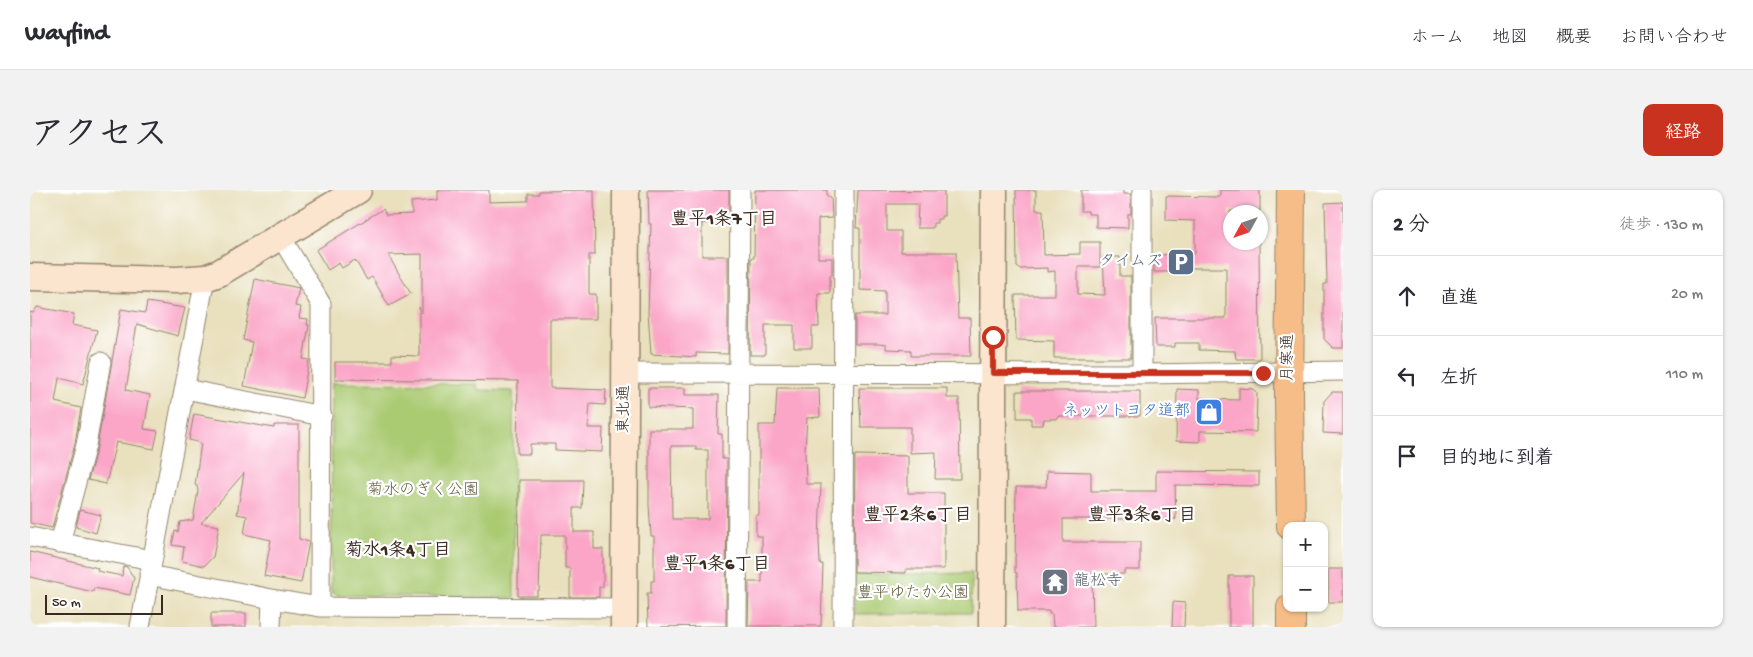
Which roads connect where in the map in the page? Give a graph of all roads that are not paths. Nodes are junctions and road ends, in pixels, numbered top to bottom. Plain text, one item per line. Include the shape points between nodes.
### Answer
1 (358, 190) edge
2 (626, 190) edge
3 (740, 190) edge
4 (844, 190) edge
5 (994, 190) edge
6 (1142, 190) edge
7 (1291, 190) edge
8 (280, 236) junction
9 (30, 277) edge
10 (205, 278) junction
11 (101, 362) dead end
12 (1343, 370) edge
13 (740, 372) junction
14 (844, 372) junction
15 (1289, 372) junction
16 (626, 373) junction
17 (993, 373) junction
18 (1142, 374) junction
19 (185, 389) junction
20 (322, 416) junction
21 (1291, 522) edge
22 (30, 537) edge
23 (60, 543) junction
24 (151, 568) junction
25 (272, 599) junction
26 (320, 607) junction
27 (1291, 612) edge
28 (624, 618) edge
29 (140, 627) edge
30 (271, 627) edge
31 (737, 627) edge
32 (843, 627) edge
33 (992, 627) edge
34 (1291, 627) edge

1 - 8 street
2 - 16 street, 東北通
3 - 13 street
4 - 14 street
5 - 17 street
6 - 18 street
7 - 15 highway, 月寒通
8 - 10 street
8 - 20 street via 321,304
9 - 10 street
10 - 19 street
11 - 23 street via 86,445
12 - 15 street
13 - 14 street
13 - 16 street
13 - 31 street
14 - 17 street
14 - 32 street
15 - 18 street
15 - 21 highway, 月寒通
16 - 28 street, 東北通
17 - 18 street
17 - 33 street
19 - 20 street
19 - 24 street
20 - 26 street
22 - 23 street
23 - 24 street
24 - 25 street
24 - 29 street
25 - 26 street
25 - 30 street
26 - 28 street
27 - 34 highway

